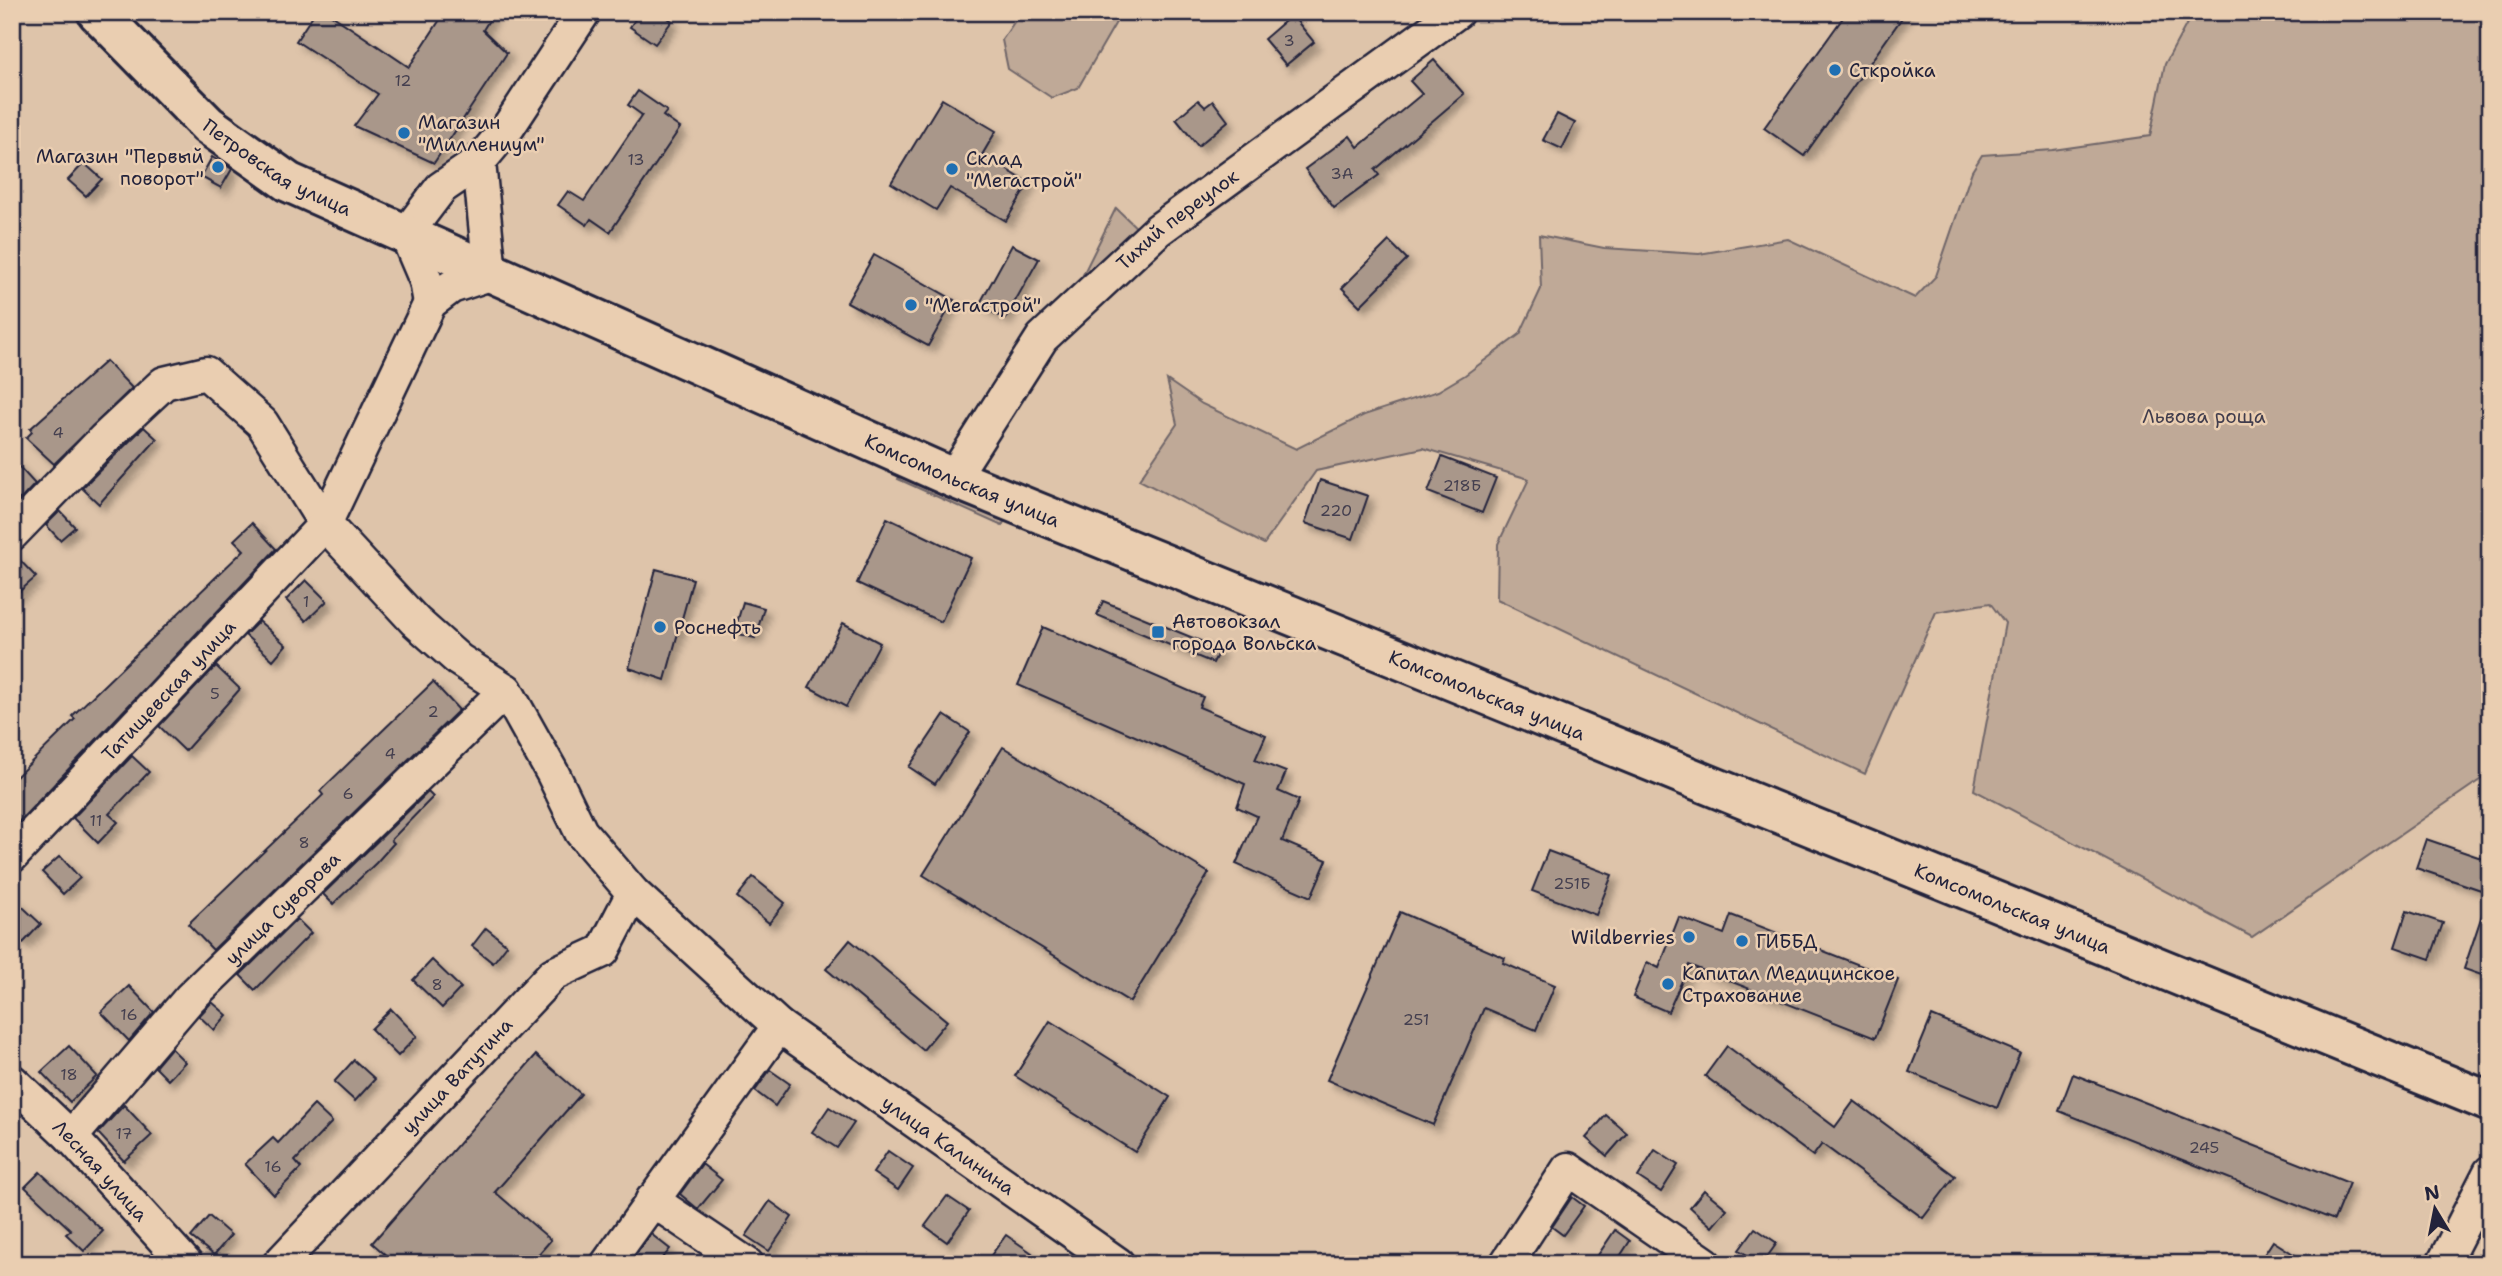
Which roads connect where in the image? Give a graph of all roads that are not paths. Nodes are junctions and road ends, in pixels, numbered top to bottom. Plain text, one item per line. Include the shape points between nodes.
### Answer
1 (97, 12) edge
2 (584, 12) edge
3 (1457, 12) edge
4 (479, 162) junction
5 (406, 234) junction
6 (489, 274) junction
7 (430, 303) junction
8 (953, 478) junction
9 (325, 524) junction
10 (12, 534) edge
11 (506, 690) junction
12 (12, 856) edge
13 (633, 893) junction
14 (779, 1026) junction
15 (12, 1081) edge
16 (2490, 1102) edge
17 (71, 1137) junction
18 (2490, 1172) edge
19 (652, 1200) junction
20 (186, 1264) edge
21 (279, 1264) edge
22 (607, 1264) edge
23 (747, 1264) edge
24 (1118, 1264) edge
25 (1506, 1264) edge
26 (1706, 1264) edge
27 (2443, 1264) edge

1 - 5 main road, Петровская улица via 208,125 288,182
2 - 4 street
3 - 8 street, Тихий переулок via 1158,230 1042,338
4 - 5 street via 441,188
4 - 6 street
5 - 6 main road, Петровская улица
5 - 7 street
6 - 7 street via 451,286
6 - 8 main road, Комсомольская улица
7 - 9 street, Татищевская улица
8 - 16 main road, Комсомольская улица
9 - 10 street via 262,423 206,373 164,383
9 - 11 street via 415,621 450,652
9 - 12 street, Татищевская улица
11 - 13 street, улица Калинина via 581,832
11 - 17 street, улица Суворова via 190,998
13 - 14 street, улица Калинина
13 - 21 street, улица Ватутина via 603,951 552,974
14 - 19 street
14 - 24 street, улица Калинина
15 - 17 street, Лесная улица
17 - 20 street, Лесная улица
18 - 27 street
19 - 22 street
19 - 23 street
25 - 26 street via 1568,1169

